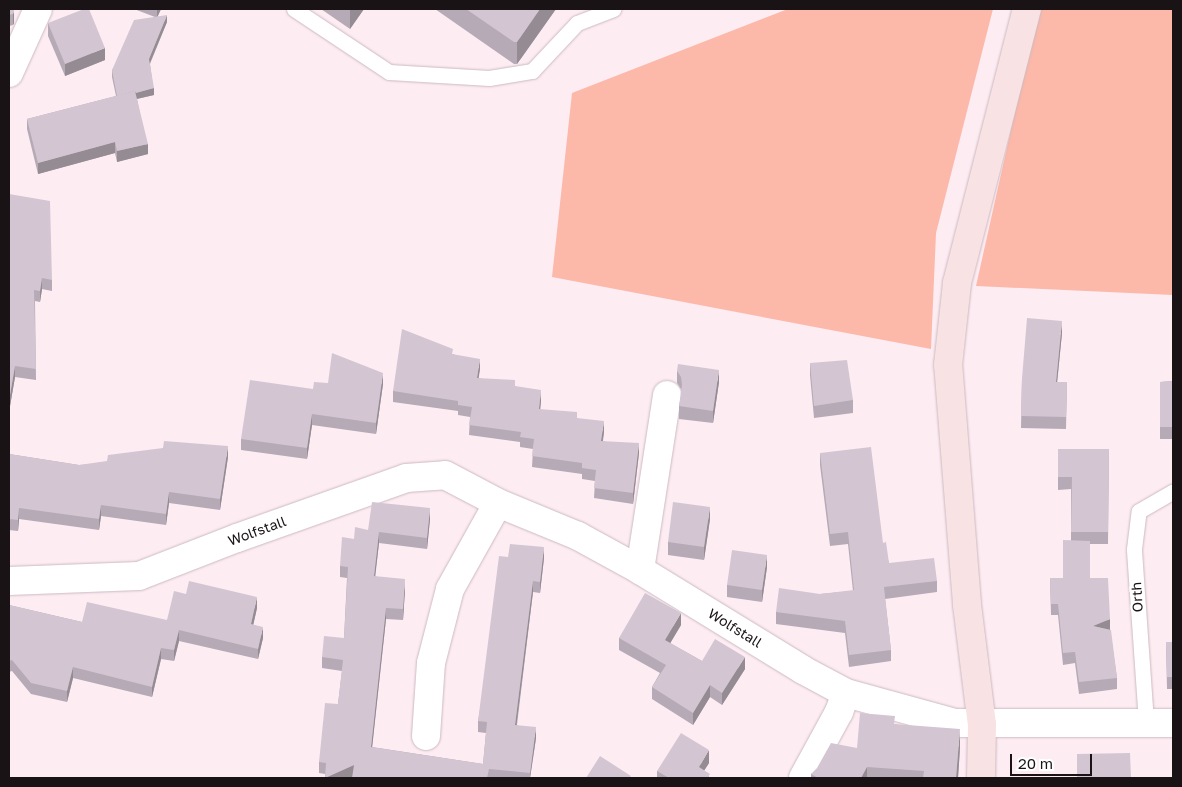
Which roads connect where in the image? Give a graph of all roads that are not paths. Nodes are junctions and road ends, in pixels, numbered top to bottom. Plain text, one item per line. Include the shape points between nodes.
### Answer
1 (38, 9) edge
2 (294, 9) edge
3 (613, 9) edge
4 (1027, 9) edge
5 (9, 73) edge
6 (667, 395) dead end
7 (1173, 491) edge
8 (498, 503) junction
9 (640, 570) junction
10 (9, 581) edge
11 (846, 693) junction
12 (1146, 722) junction
13 (1173, 722) edge
14 (982, 725) junction
15 (426, 736) dead end
16 (803, 778) edge
17 (981, 778) edge

1 - 5 street
2 - 3 lane via 389,72 490,78 532,71 577,23
4 - 14 main road via 957,283 948,365 967,604
6 - 9 street
7 - 12 lane, Orth via 1140,511 1134,549
8 - 9 street, Wolfstall via 578,536
8 - 10 street, Wolfstall via 445,475 406,478 140,576
8 - 15 street via 450,589 431,663
9 - 11 street, Wolfstall
11 - 14 street, Wolfstall via 955,723
11 - 16 street
12 - 13 street
12 - 14 street
14 - 17 main road

